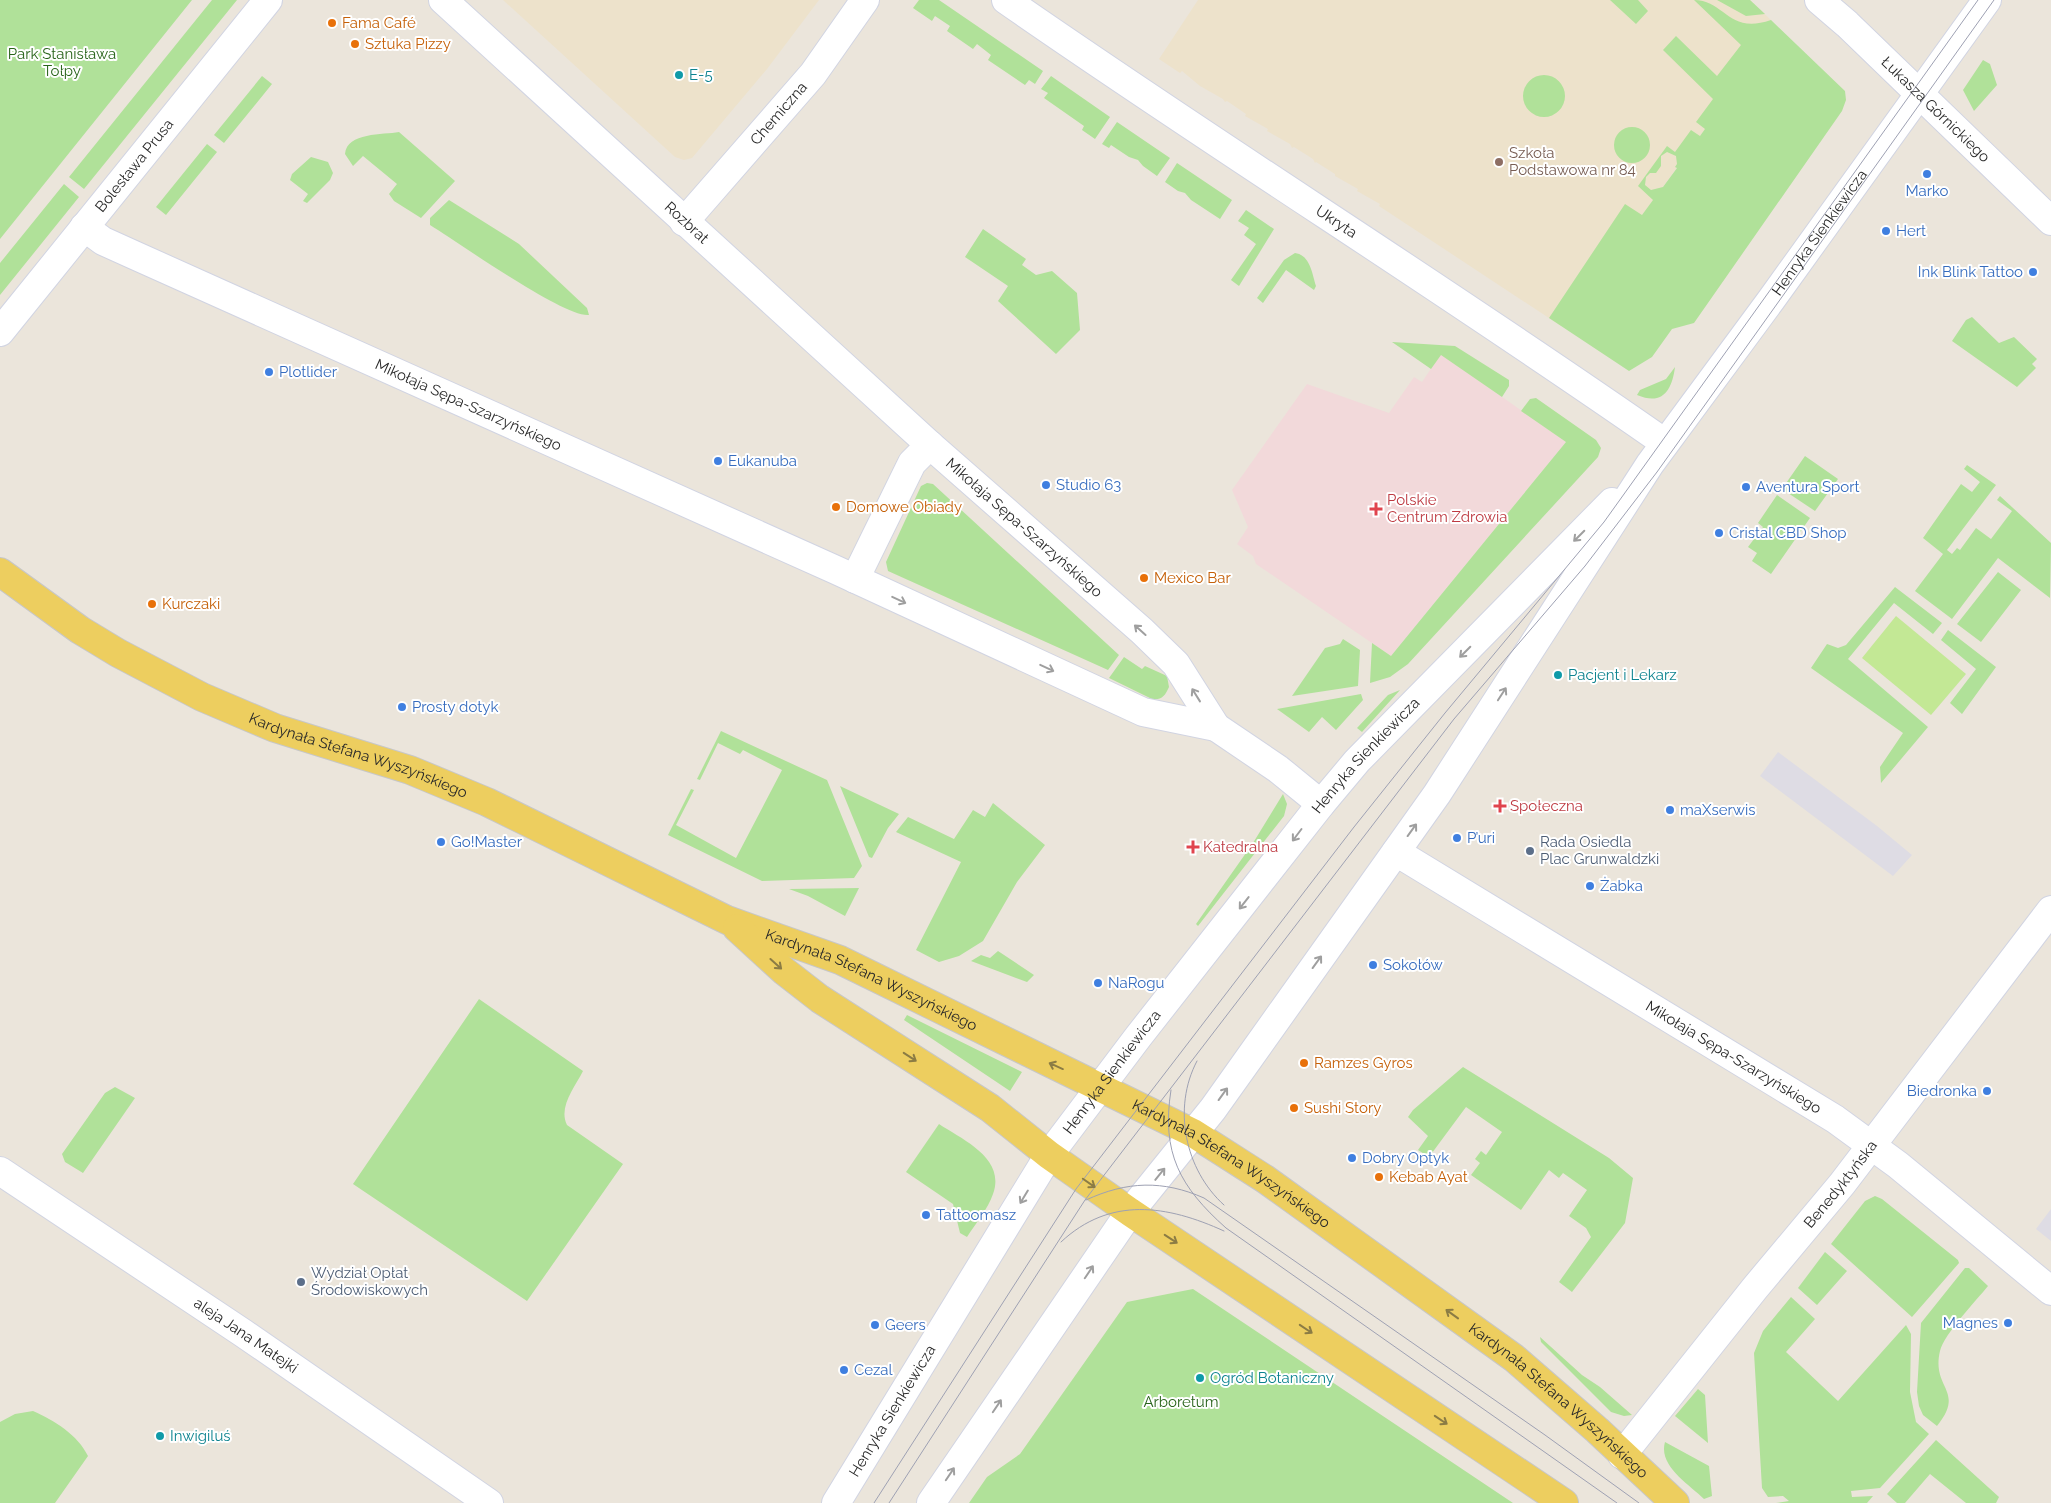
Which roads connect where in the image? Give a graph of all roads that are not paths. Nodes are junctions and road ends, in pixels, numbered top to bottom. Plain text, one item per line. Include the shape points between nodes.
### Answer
1 (268, 0) edge
2 (443, 0) edge
3 (865, 0) edge
4 (1006, 0) edge
5 (1819, 0) edge
6 (1987, 0) edge
7 (1918, 94) junction
8 (2051, 221) edge
9 (684, 222) junction
10 (84, 228) junction
11 (0, 332) edge
12 (930, 445) junction
13 (1658, 454) junction
14 (0, 572) edge
15 (855, 579) junction
16 (1216, 727) junction
17 (1321, 804) junction
18 (1396, 852) junction
19 (2051, 910) edge
20 (727, 920) junction
21 (1101, 1087) junction
22 (1193, 1133) junction
23 (1872, 1145) junction
24 (1050, 1155) junction
25 (0, 1171) edge
26 (1130, 1212) junction
27 (2051, 1291) edge
28 (1622, 1455) junction
29 (490, 1503) edge
30 (836, 1503) edge
31 (931, 1503) edge
32 (1564, 1503) edge
33 (1675, 1503) edge

1 - 10 street, Bolesława Prusa
2 - 9 street, Rozbrat
3 - 9 street, Chemiczna via 813,74
4 - 13 street, Ukryta via 1127,84 1562,371
5 - 7 street, Łukasza Górnickiego
6 - 7 street, Henryka Sienkiewicza
7 - 8 street, Łukasza Górnickiego
7 - 13 street, Henryka Sienkiewicza
9 - 12 street, Rozbrat
10 - 11 street, Bolesława Prusa
10 - 15 street, Mikołaja Sępa-Szarzyńskiego via 134,255
12 - 15 street via 912,463
16 -> 12 street, Mikołaja Sępa-Szarzyńskiego via 1176,664
13 -> 17 street, Henryka Sienkiewicza via 1374,743
18 -> 13 street, Henryka Sienkiewicza
14 - 20 main road, Kardynała Stefana Wyszyńskiego via 118,654 194,693 275,728 387,762 449,785
15 -> 16 street, Mikołaja Sępa-Szarzyńskiego via 1143,712
16 - 17 street, Mikołaja Sępa-Szarzyńskiego via 1282,772
17 -> 21 street, Henryka Sienkiewicza
22 -> 18 street, Henryka Sienkiewicza
18 - 23 street, Mikołaja Sępa-Szarzyńskiego via 1820,1109
19 - 23 street, Benedyktyńska
21 -> 20 main road, Kardynała Stefana Wyszyńskiego via 840,960
20 -> 24 main road, Kardynała Stefana Wyszyńskiego via 820,999 990,1108
21 - 22 main road, Kardynała Stefana Wyszyńskiego
21 - 24 street, Henryka Sienkiewicza
26 -> 22 street, Henryka Sienkiewicza
28 -> 22 main road, Kardynała Stefana Wyszyńskiego via 1514,1358 1265,1179
23 - 27 street, Mikołaja Sępa-Szarzyńskiego
23 - 28 street, Benedyktyńska
24 -> 26 main road, Kardynała Stefana Wyszyńskiego
24 -> 30 street, Henryka Sienkiewicza
25 - 29 street, aleja Jana Matejki
31 -> 26 street, Henryka Sienkiewicza
26 -> 32 main road, Kardynała Stefana Wyszyńskiego
28 - 33 main road, Kardynała Stefana Wyszyńskiego

